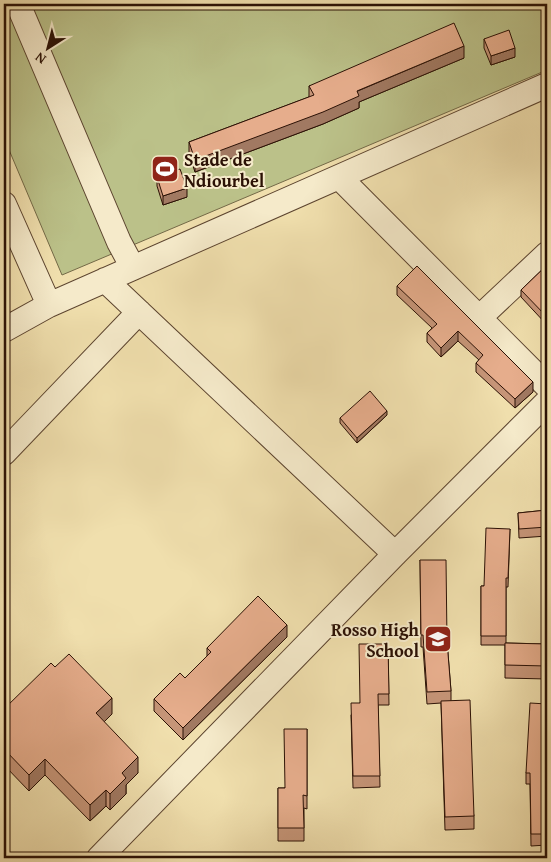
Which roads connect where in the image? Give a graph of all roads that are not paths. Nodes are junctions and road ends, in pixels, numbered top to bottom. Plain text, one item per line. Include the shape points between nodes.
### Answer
1 (18, 4) edge
2 (547, 85) edge
3 (339, 177) junction
4 (4, 204) edge
5 (547, 254) edge
6 (133, 268) junction
7 (105, 280) junction
8 (48, 305) junction
9 (139, 312) junction
10 (479, 318) junction
11 (4, 330) edge
12 (547, 386) edge
13 (547, 402) edge
14 (4, 453) edge
15 (395, 554) junction
16 (99, 858) edge

1 - 6 street
2 - 3 street
3 - 6 street
3 - 10 street
4 - 8 street
5 - 10 street
6 - 7 street
7 - 8 street
7 - 9 street
8 - 11 street
9 - 14 street
9 - 15 street
10 - 12 street
13 - 15 street
15 - 16 street

